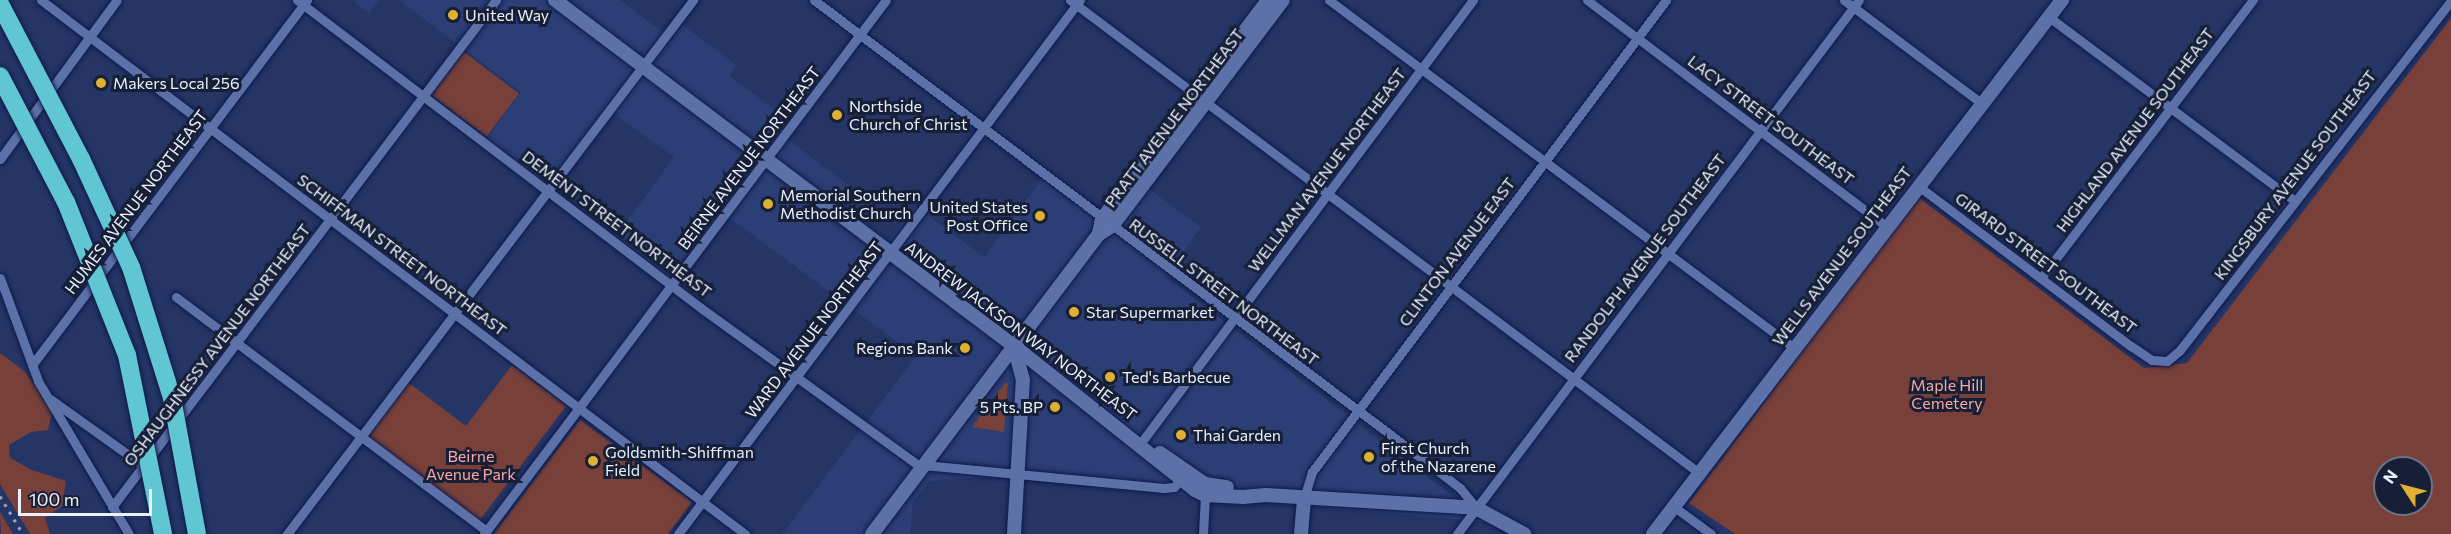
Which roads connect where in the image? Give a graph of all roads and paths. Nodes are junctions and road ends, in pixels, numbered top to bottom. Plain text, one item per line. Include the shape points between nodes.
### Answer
1 (41, 0) edge
2 (117, 0) edge
3 (496, 0) edge
4 (555, 0) edge
5 (693, 0) edge
6 (814, 0) edge
7 (886, 0) edge
8 (1268, 0) edge
9 (1283, 0) edge
10 (1329, 0) edge
11 (1473, 0) edge
12 (1587, 0) edge
13 (1666, 0) edge
14 (1844, 0) edge
15 (2062, 0) edge
16 (2253, 0) edge
17 (2451, 0) edge
18 (303, 2) edge
19 (1075, 2) edge
20 (1856, 3) edge
21 (0, 4) edge
22 (2049, 17) junction
23 (860, 35) junction
24 (89, 37) junction
25 (1637, 39) junction
26 (643, 66) junction
27 (1421, 69) junction
28 (0, 76) edge
29 (424, 96) junction
30 (1201, 99) junction
31 (1980, 102) junction
32 (2170, 107) junction
33 (984, 129) junction
34 (210, 130) junction
35 (1760, 130) junction
36 (0, 159) edge
37 (766, 159) junction
38 (1544, 162) junction
39 (1917, 185) junction
40 (549, 190) junction
41 (1327, 195) junction
42 (2294, 200) junction
43 (331, 222) junction
44 (1104, 226) junction
45 (1886, 226) junction
46 (891, 253) junction
47 (1666, 256) junction
48 (0, 278) edge
49 (2041, 278) junction
50 (672, 285) junction
51 (1452, 287) junction
52 (176, 297) dead end
53 (455, 314) junction
54 (1236, 319) junction
55 (237, 344) junction
56 (1014, 346) junction
57 (1793, 347) junction
58 (2159, 360) joint
59 (32, 365) junction
60 (797, 378) junction
61 (1573, 379) junction
62 (46, 395) junction
63 (579, 407) junction
64 (1358, 411) junction
65 (361, 437) junction
66 (1140, 444) junction
67 (144, 466) junction
68 (923, 467) junction
69 (1699, 473) junction
70 (1018, 475) junction
71 (1180, 480) junction
72 (1205, 495) junction
73 (1266, 495) junction
74 (1304, 498) junction
75 (703, 502) junction
76 (1673, 506) junction
77 (112, 507) junction
78 (1476, 508) junction
79 (485, 532) edge
80 (129, 534) edge
81 (163, 534) edge
82 (197, 534) edge
83 (287, 534) edge
84 (678, 534) edge
85 (745, 534) edge
86 (873, 534) edge
87 (1014, 534) edge
88 (1203, 534) edge
89 (1301, 534) edge
90 (1457, 534) edge
91 (1524, 534) edge
92 (1653, 534) edge
93 (1711, 534) edge

1 - 24 street, SCHIFFMAN STREET NORTHEAST
2 - 24 street
3 - 29 street, OSHAUGHNESSY AVENUE NORTHEAST
4 - 26 main road, ANDREW JACKSON WAY NORTHEAST
5 - 26 street
6 - 23 street, RUSSELL STREET NORTHEAST
7 - 23 street, BEIRNE AVENUE NORTHEAST
8 - 30 main road, PRATT AVENUE NORTHEAST
9 - 30 main road, PRATT AVENUE NORTHEAST
10 - 27 street
11 - 27 street, WELLMAN AVENUE NORTHEAST
12 - 25 street, LACY STREET SOUTHEAST
13 - 25 street, CLINTON AVENUE EAST
14 - 20 street
15 - 22 main road, WELLS AVENUE SOUTHEAST
16 - 32 street, HIGHLAND AVENUE SOUTHEAST
17 - 42 street, KINGSBURY AVENUE SOUTHEAST
18 - 29 street, DEMENT STREET NORTHEAST
18 - 34 street, HUMES AVENUE NORTHEAST
19 - 30 street
19 - 33 street, WARD AVENUE NORTHEAST
20 - 31 street
20 - 35 street, RANDOLPH AVENUE SOUTHEAST
21 - 82 highway, bridge via 81,159 131,267 172,398
22 - 31 main road, WELLS AVENUE SOUTHEAST
22 - 32 street
23 - 33 street, RUSSELL STREET NORTHEAST
23 - 37 street, BEIRNE AVENUE NORTHEAST
24 - 34 street, SCHIFFMAN STREET NORTHEAST
24 - 36 street
25 - 35 street, LACY STREET SOUTHEAST
25 - 38 street, CLINTON AVENUE EAST
26 - 37 main road, ANDREW JACKSON WAY NORTHEAST
26 - 40 street
27 - 38 street
27 - 41 street, WELLMAN AVENUE NORTHEAST
28 - 81 highway, bridge via 66,202 127,355
29 - 40 street, DEMENT STREET NORTHEAST
29 - 43 street, OSHAUGHNESSY AVENUE NORTHEAST
30 - 41 street
30 - 44 main road, PRATT AVENUE NORTHEAST
31 - 39 main road, WELLS AVENUE SOUTHEAST
32 - 42 street
32 - 49 street, HIGHLAND AVENUE SOUTHEAST
33 - 44 street, RUSSELL STREET NORTHEAST
33 - 46 street, WARD AVENUE NORTHEAST
34 - 43 street, SCHIFFMAN STREET NORTHEAST
34 - 59 street, HUMES AVENUE NORTHEAST
35 - 45 street, LACY STREET SOUTHEAST
35 - 47 street, RANDOLPH AVENUE SOUTHEAST
37 - 46 main road, ANDREW JACKSON WAY NORTHEAST
37 - 50 street, BEIRNE AVENUE NORTHEAST
38 - 47 street
38 - 51 street, CLINTON AVENUE EAST
39 - 45 main road, WELLS AVENUE SOUTHEAST
39 - 49 street, GIRARD STREET SOUTHEAST
40 - 50 street, DEMENT STREET NORTHEAST
40 - 53 street
41 - 51 street
41 - 54 street, WELLMAN AVENUE NORTHEAST
42 - 58 street, KINGSBURY AVENUE SOUTHEAST via 2180,350 2167,361
43 - 53 street, SCHIFFMAN STREET NORTHEAST
43 - 55 street, OSHAUGHNESSY AVENUE NORTHEAST
44 - 54 street, RUSSELL STREET NORTHEAST
44 - 56 main road, PRATT AVENUE NORTHEAST
45 - 57 main road, WELLS AVENUE SOUTHEAST
46 - 56 main road, ANDREW JACKSON WAY NORTHEAST
46 - 60 street, WARD AVENUE NORTHEAST
47 - 57 street
47 - 61 street, RANDOLPH AVENUE SOUTHEAST
48 - 59 street
49 - 58 street, GIRARD STREET SOUTHEAST via 2138,350
50 - 60 street, DEMENT STREET NORTHEAST
50 - 63 street, BEIRNE AVENUE NORTHEAST
51 - 61 street
51 - 64 street, CLINTON AVENUE EAST
52 - 55 street
53 - 63 street, SCHIFFMAN STREET NORTHEAST
53 - 65 street
54 - 64 street, RUSSELL STREET NORTHEAST
54 - 66 street, WELLMAN AVENUE NORTHEAST
55 - 65 street
55 - 67 street, OSHAUGHNESSY AVENUE NORTHEAST
56 - 66 main road, ANDREW JACKSON WAY NORTHEAST
56 - 68 main road, PRATT AVENUE NORTHEAST
56 - 70 main road via 1023,380
57 - 69 main road, WELLS AVENUE SOUTHEAST
59 - 62 street
60 - 68 street, DEMENT STREET NORTHEAST
60 - 75 street, WARD AVENUE NORTHEAST
61 - 69 street
61 - 78 street, RANDOLPH AVENUE SOUTHEAST
62 - 67 street
62 - 77 street
63 - 75 street, SCHIFFMAN STREET NORTHEAST
63 - 79 street, BEIRNE AVENUE NORTHEAST
64 - 74 street, CLINTON AVENUE EAST via 1312,472
64 - 78 street, RUSSELL STREET NORTHEAST via 1460,488
65 - 79 street
65 - 83 street
66 - 71 main road, ANDREW JACKSON WAY NORTHEAST
66 - 73 main road via 1159,452 1204,484
67 - 77 street, OSHAUGHNESSY AVENUE NORTHEAST
68 - 70 street, DEMENT STREET NORTHEAST
68 - 86 main road, PRATT AVENUE NORTHEAST
69 - 76 main road, WELLS AVENUE SOUTHEAST
70 - 71 street, DEMENT STREET NORTHEAST via 1164,488 1174,487
70 - 87 main road
71 - 72 main road, ANDREW JACKSON WAY NORTHEAST
72 - 73 main road
72 - 88 street
73 - 74 main road
74 - 78 main road
74 - 89 main road, CLINTON AVENUE EAST
75 - 84 street, WARD AVENUE NORTHEAST
75 - 85 street, SCHIFFMAN STREET NORTHEAST
76 - 92 main road, WELLS AVENUE SOUTHEAST
76 - 93 street
77 - 80 street
78 - 90 street, RANDOLPH AVENUE SOUTHEAST
78 - 91 main road

